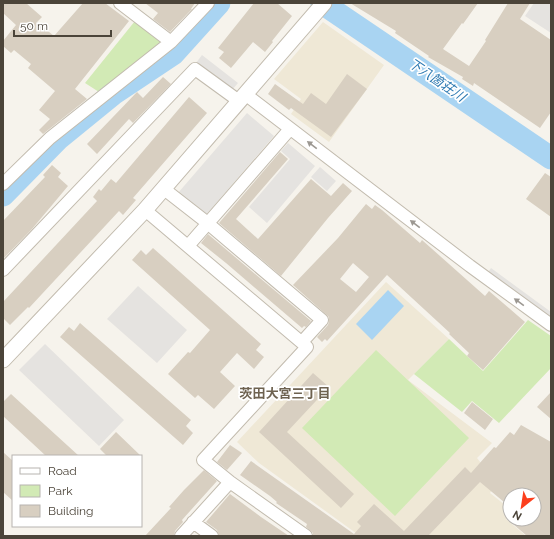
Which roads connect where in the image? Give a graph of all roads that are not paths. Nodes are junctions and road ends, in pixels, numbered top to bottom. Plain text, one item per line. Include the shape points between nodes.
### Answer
1 (120, 3) edge
2 (208, 3) edge
3 (321, 7) edge
4 (171, 42) junction
5 (242, 97) junction
6 (290, 129) junction
7 (3, 184) edge
8 (164, 188) junction
9 (145, 210) junction
10 (208, 224) junction
11 (188, 246) junction
12 (3, 270) edge
13 (551, 325) edge
14 (302, 342) junction
15 (3, 360) edge
16 (230, 482) junction
17 (193, 522) junction
18 (180, 536) edge
19 (212, 536) edge
20 (306, 536) edge

1 - 4 street
2 - 4 street
3 - 5 street
4 - 7 street via 50,138
5 - 6 street
5 - 8 street
5 - 12 street via 195,69
6 - 10 street
13 -> 6 street
8 - 9 street
8 - 10 street
9 - 11 street
9 - 15 street
10 - 11 street
10 - 14 street via 322,320
11 - 14 street
14 - 16 street via 307,347 203,460
16 - 17 street
16 - 20 street
17 - 18 street
17 - 19 street

